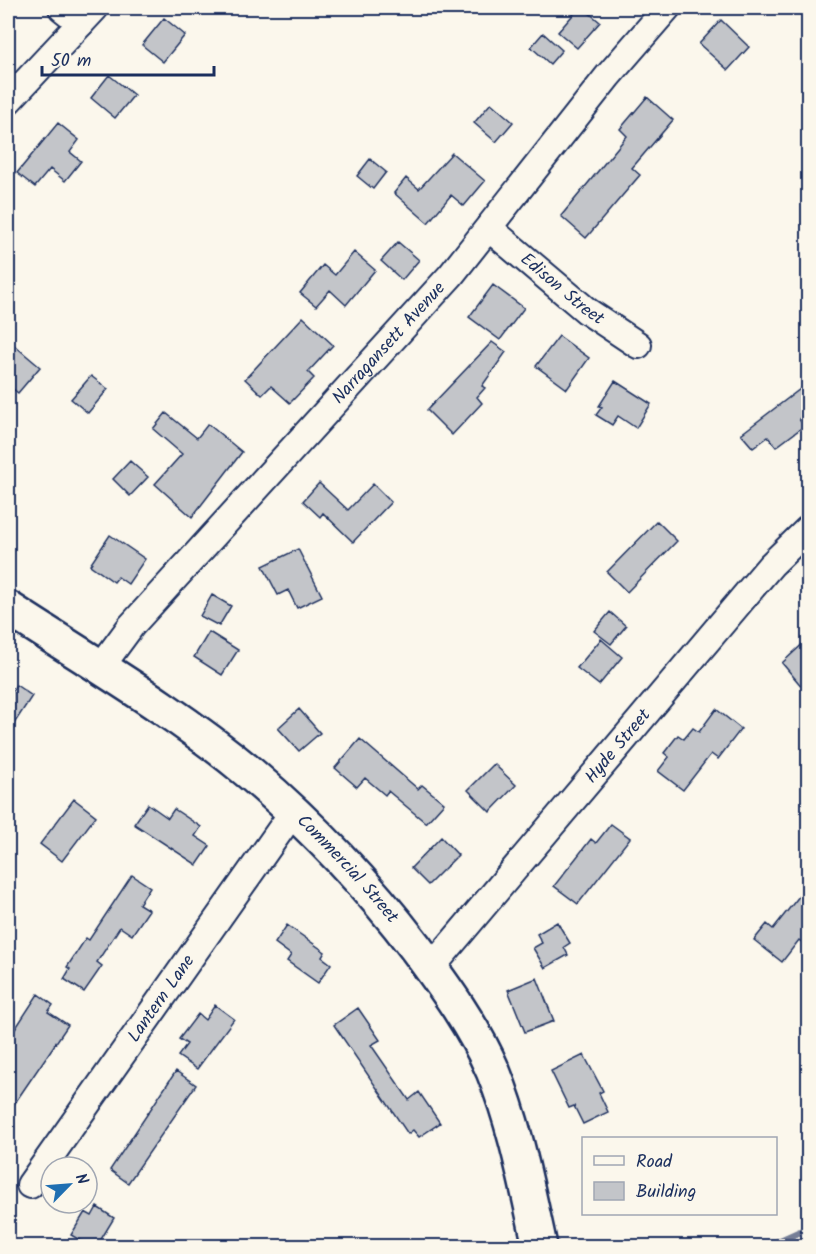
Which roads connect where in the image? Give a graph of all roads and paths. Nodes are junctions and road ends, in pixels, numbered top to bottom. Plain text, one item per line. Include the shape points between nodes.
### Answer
1 (667, 8) edge
2 (79, 13) edge
3 (8, 101) edge
4 (490, 229) junction
5 (638, 345) dead end
6 (808, 529) edge
7 (8, 608) edge
8 (100, 668) junction
9 (292, 812) junction
10 (431, 968) junction
11 (30, 1185) dead end
12 (540, 1246) edge

1 - 4 street, Narragansett Avenue via 592,96
2 - 3 street
4 - 5 street, Edison Street via 587,311
4 - 8 street, Narragansett Avenue via 432,298 127,631
6 - 10 street, Hyde Street via 771,565
7 - 8 main road, Commercial Street
8 - 9 main road, Commercial Street via 197,732
9 - 10 main road, Commercial Street via 384,906
9 - 11 street, Lantern Lane
10 - 12 main road, Commercial Street via 472,1029 493,1072

